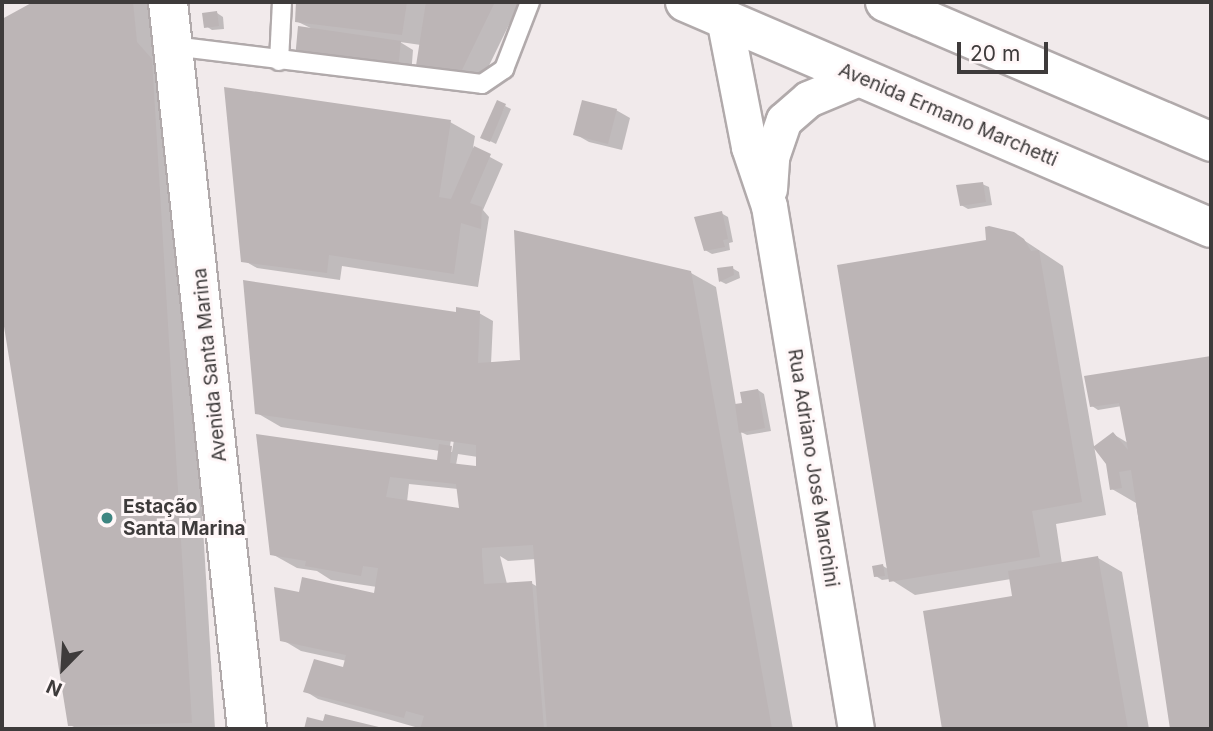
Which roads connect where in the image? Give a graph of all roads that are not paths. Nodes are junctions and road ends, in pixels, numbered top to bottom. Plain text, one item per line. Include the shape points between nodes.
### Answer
1 (168, 2) edge
2 (282, 2) edge
3 (530, 2) edge
4 (685, 2) edge
5 (885, 2) edge
6 (724, 18) junction
7 (173, 46) junction
8 (279, 61) junction
9 (861, 77) junction
10 (1211, 142) edge
11 (769, 206) junction
12 (1211, 228) edge
13 (247, 729) edge
14 (856, 729) edge

1 - 7 main road, Avenida Santa Marina
2 - 8 lane
3 - 8 lane via 504,69 482,84
4 - 6 main road, Avenida Ermano Marchetti
5 - 10 main road
6 - 9 main road, Avenida Ermano Marchetti
6 - 11 street, Rua Adriano José Marchini via 749,147
7 - 8 lane
7 - 13 main road, Avenida Santa Marina
9 - 11 street, Rua Adriano José Marchini via 808,99 784,120 771,157
9 - 12 main road, Avenida Ermano Marchetti
11 - 14 street, Rua Adriano José Marchini

